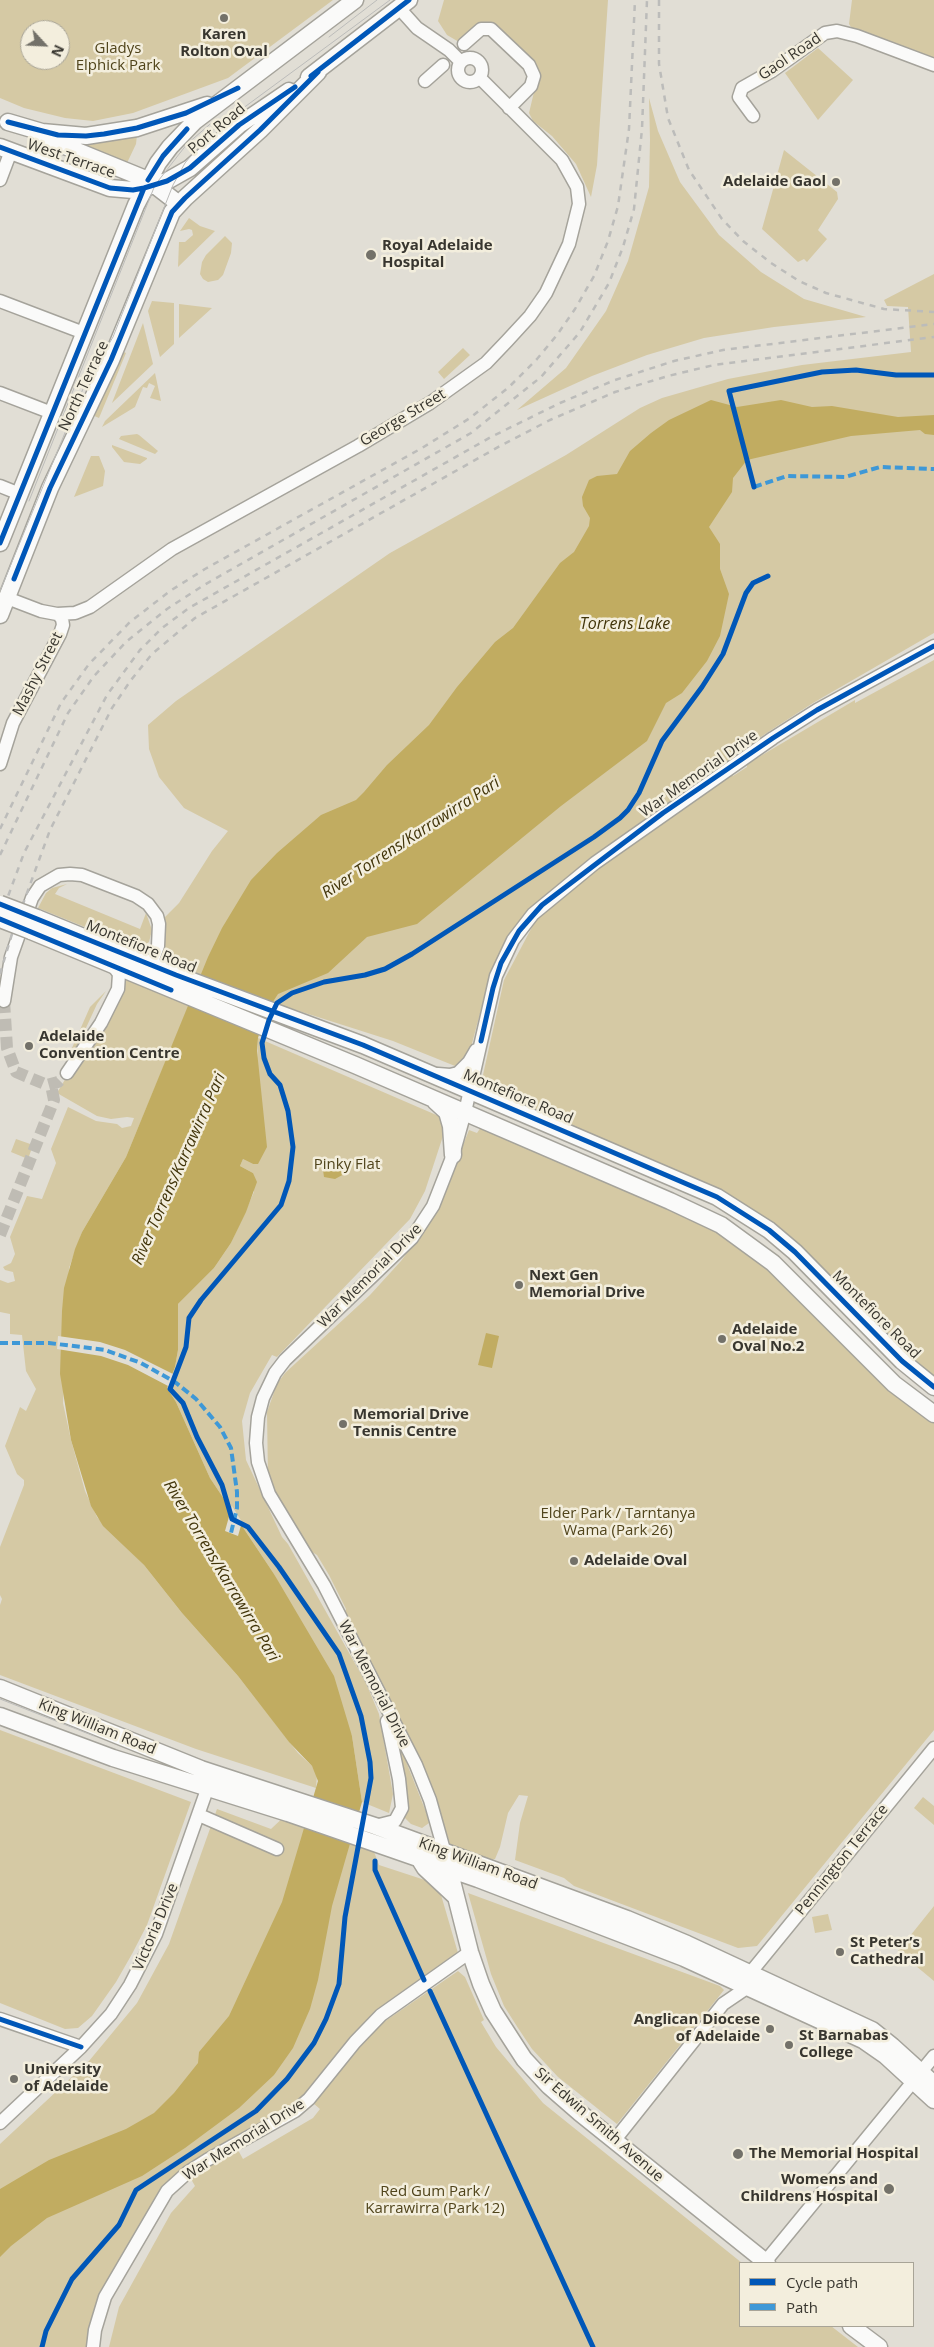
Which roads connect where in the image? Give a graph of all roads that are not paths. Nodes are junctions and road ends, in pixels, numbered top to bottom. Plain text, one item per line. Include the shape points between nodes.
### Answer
1 (355, 0) edge
2 (400, 3) edge
3 (464, 44) dead end
4 (443, 65) dead end
5 (934, 66) edge
6 (318, 72) junction
7 (425, 81) dead end
8 (238, 88) junction
9 (509, 108) junction
10 (753, 116) dead end
11 (4, 121) edge
12 (6, 149) edge
13 (0, 180) edge
14 (149, 184) junction
15 (119, 189) junction
16 (178, 204) junction
17 (133, 214) junction
18 (167, 222) junction
19 (0, 300) edge
20 (84, 333) junction
21 (0, 393) edge
22 (52, 413) junction
23 (0, 486) edge
24 (20, 494) junction
25 (0, 543) edge
26 (3, 597) edge
27 (0, 614) edge
28 (58, 614) junction
29 (934, 646) edge
30 (0, 764) edge
31 (0, 904) edge
32 (0, 919) edge
33 (34, 924) junction
34 (112, 964) junction
35 (151, 965) junction
36 (139, 976) junction
37 (174, 982) junction
38 (118, 989) junction
39 (4, 1001) dead end
40 (481, 1041) junction
41 (427, 1072) junction
42 (67, 1073) tunnel mouth
43 (470, 1090) junction
44 (427, 1096) junction
45 (465, 1112) junction
46 (453, 1156) junction
47 (847, 1305) junction
48 (831, 1320) junction
49 (934, 1387) edge
50 (934, 1414) edge
51 (0, 1688) edge
52 (381, 1696) junction
53 (0, 1716) edge
54 (934, 1749) edge
55 (211, 1780) junction
56 (199, 1815) junction
57 (372, 1834) junction
58 (277, 1849) dead end
59 (444, 1851) junction
60 (419, 1858) junction
61 (449, 1869) junction
62 (457, 1898) junction
63 (470, 1952) junction
64 (720, 1974) junction
65 (749, 1980) junction
66 (723, 2004) junction
67 (0, 2019) edge
68 (45, 2036) junction
69 (81, 2047) junction
70 (934, 2056) edge
71 (68, 2060) junction
72 (918, 2076) junction
73 (934, 2084) edge
74 (934, 2100) edge
75 (0, 2123) edge
76 (614, 2140) junction
77 (765, 2262) edge
78 (767, 2262) edge
79 (840, 2327) edge
80 (853, 2327) edge
81 (93, 2347) edge
82 (864, 2347) edge
83 (879, 2347) edge

1 - 8 main road, Port Road
2 - 6 main road, Port Road
2 - 9 street, George Street via 417,28 461,62 468,58 478,60 483,71 480,78
3 - 9 street via 481,29 491,29 529,64 534,76 531,86
4 - 7 street
5 - 10 street, Gaol Road via 857,36 838,31 825,33 742,88 739,97
6 - 14 main road, Port Road via 245,120 190,168
6 - 16 main road, Port Road
8 - 11 main road via 186,113 114,133 58,135
8 - 14 main road, Port Road via 187,129 166,152
9 - 28 street, George Street via 562,160 577,187 579,204 570,244 530,316 486,363 430,403 172,549 90,607 75,613
11 - 14 main road, West Terrace
12 - 13 street
12 - 15 main road, West Terrace
14 - 15 main road, West Terrace
14 - 16 main road, West Terrace
14 - 17 main road, North Terrace
14 - 18 main road via 165,206
15 - 17 main road via 129,201
16 - 18 main road, North Terrace
17 - 20 main road, North Terrace
18 - 26 main road, North Terrace via 117,347
19 - 20 street
20 - 22 main road, North Terrace
21 - 22 street
22 - 24 main road, North Terrace
23 - 24 street
24 - 25 main road, North Terrace
26 - 27 main road, North Terrace
26 - 28 street, George Street
28 - 30 street, Mashy Street via 63,625 60,634 14,723
29 - 40 street, War Memorial Drive via 773,738 663,813 542,905 519,930 501,963
31 - 33 main road, bridge
32 - 33 main road, Montefiore Road, bridge
33 - 34 main road, Montefiore Road
33 - 35 main road, Montefiore Road
34 - 36 main road, Montefiore Road
34 - 38 street via 120,974
35 - 37 main road, Montefiore Road
35 - 39 street via 158,946 159,924 148,904 82,875 59,875 40,886 32,898 13,950
36 - 37 main road, Montefiore Road
36 - 38 street via 128,979
37 - 41 main road, Montefiore Road via 363,1045
37 - 44 main road, Montefiore Road
38 - 42 street via 101,1023
40 - 41 street via 469,1062 458,1073
40 - 43 street, War Memorial Drive
41 - 43 main road, Montefiore Road
43 - 45 street, War Memorial Drive
43 - 47 main road, Montefiore Road via 724,1202 769,1230
44 - 45 main road, Montefiore Road
44 - 46 main road via 447,1112
45 - 46 street, War Memorial Drive
45 - 48 main road, Montefiore Road via 720,1225 773,1263
46 - 52 street, War Memorial Drive via 433,1206 420,1228 285,1360 267,1388 258,1418 258,1462 269,1494 324,1585
47 - 48 main road
47 - 49 main road, Montefiore Road via 902,1361
48 - 50 main road, Montefiore Road via 894,1384
51 - 55 main road, King William Road
52 - 57 street via 400,1779 402,1808 395,1821
52 - 59 street, War Memorial Drive via 423,1781
53 - 55 main road, King William Road via 113,1758
54 - 65 street, Pennington Terrace
55 - 56 street, Victoria Drive
55 - 57 main road, King William Road
56 - 58 street
56 - 69 street, Victoria Drive via 142,1965 111,2014
57 - 59 main road, King William Road
57 - 60 main road, King William Road
59 - 61 street, War Memorial Drive
59 - 65 main road, King William Road via 627,1919
60 - 61 main road, King William Road
60 - 62 main road via 425,1868
61 - 62 main road, Sir Edwin Smith Avenue
61 - 64 main road, King William Road via 582,1917
62 - 63 main road, Sir Edwin Smith Avenue
63 - 76 main road, Sir Edwin Smith Avenue via 493,2011 524,2059 549,2086
63 - 81 street, War Memorial Drive via 381,2015 309,2100 295,2112 207,2160 167,2191 105,2297
64 - 65 main road
64 - 66 street via 728,1983
65 - 66 street, Pennington Terrace
65 - 72 main road, King William Road via 872,2030
66 - 76 street, Pennington Terrace
67 - 68 street
68 - 69 street
68 - 71 street via 61,2049
69 - 71 street, Victoria Drive
70 - 72 street
71 - 75 street, Victoria Drive
72 - 73 main road, King William Road
72 - 74 main road, King William Road
72 - 78 street
76 - 77 main road, Sir Edwin Smith Avenue
79 - 82 main road
80 - 83 main road

